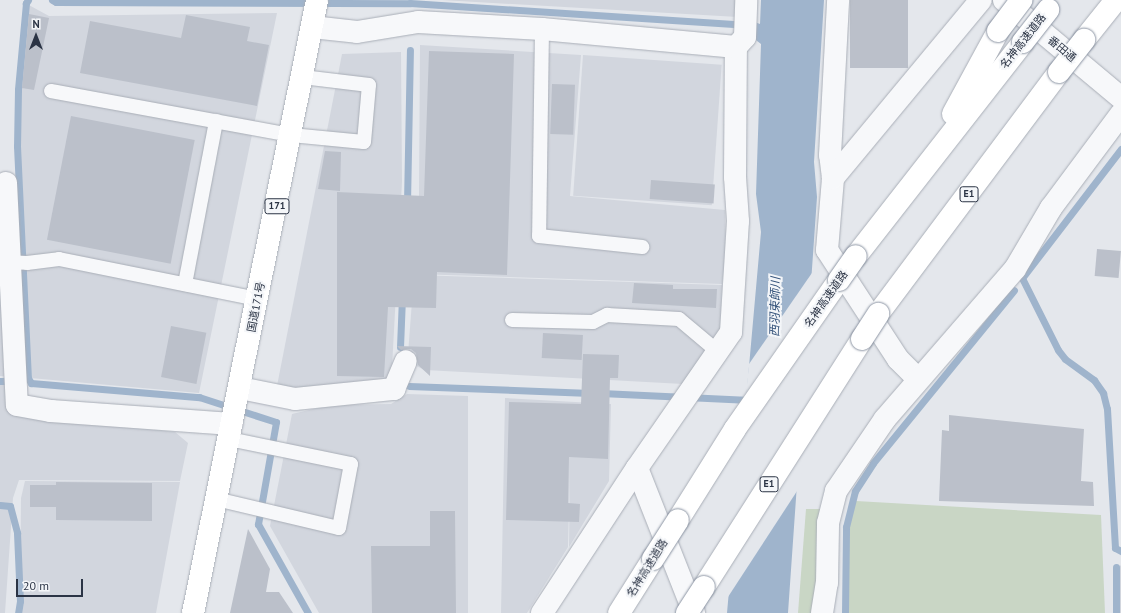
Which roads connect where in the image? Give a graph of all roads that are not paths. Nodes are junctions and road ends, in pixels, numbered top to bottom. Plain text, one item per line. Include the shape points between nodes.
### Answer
1 (838, 0) edge
2 (981, 0) edge
3 (1004, 0) edge
4 (1021, 0) edge
5 (1116, 0) edge
6 (1051, 5) edge
7 (314, 14) edge
8 (743, 25) edge
9 (542, 29) junction
10 (302, 77) junction
11 (51, 91) dead end
12 (1121, 98) edge
13 (1121, 114) edge
14 (216, 121) junction
15 (291, 135) junction
16 (922, 172) junction
17 (833, 178) junction
18 (6, 183) dead end
19 (642, 247) dead end
20 (15, 262) edge
21 (185, 284) junction
22 (258, 299) junction
23 (512, 320) dead end
24 (717, 351) junction
25 (406, 361) dead end
26 (918, 379) junction
27 (239, 393) junction
28 (230, 431) junction
29 (637, 468) junction
30 (216, 499) junction
31 (193, 613) edge
32 (542, 613) edge
33 (619, 613) edge
34 (687, 613) edge
35 (694, 613) edge
36 (822, 613) edge

1 - 17 street via 830,155
2 - 17 street
3 - 12 street, 番田通
4 - 16 highway, bridge via 998,31
5 - 34 highway, E1, bridge via 1058,72 878,314
6 - 16 highway, 名神高速道路, bridge
7 - 9 street via 357,32 418,22
7 - 10 highway, 国道171号 / 171
8 - 9 street
8 - 24 street via 735,176 738,221 734,304 731,332
9 - 19 lane via 539,236
10 - 15 highway, 国道171号 / 171
10 - 15 lane via 369,85 364,142
11 - 14 lane
13 - 26 street via 1051,208 1015,269
14 - 15 lane
14 - 21 lane
15 - 22 highway, 国道171号 / 171
16 - 33 highway, 名神高速道路, bridge via 856,256 710,468
17 - 26 street via 827,250 898,359
18 - 20 street
20 - 21 lane via 59,259
20 - 28 street via 17,405
21 - 22 lane
22 - 27 highway, 国道171号 / 171
23 - 24 lane via 593,322 607,315 679,319
24 - 29 street
25 - 27 street via 394,389 295,399
26 - 36 street via 885,419 836,491 828,523 827,583
27 - 28 highway, 国道171号 / 171
28 - 30 highway, 国道171号 / 171
28 - 30 lane via 263,446 351,464 339,528
29 - 32 street
29 - 35 street
30 - 31 highway, 国道171号 / 171

